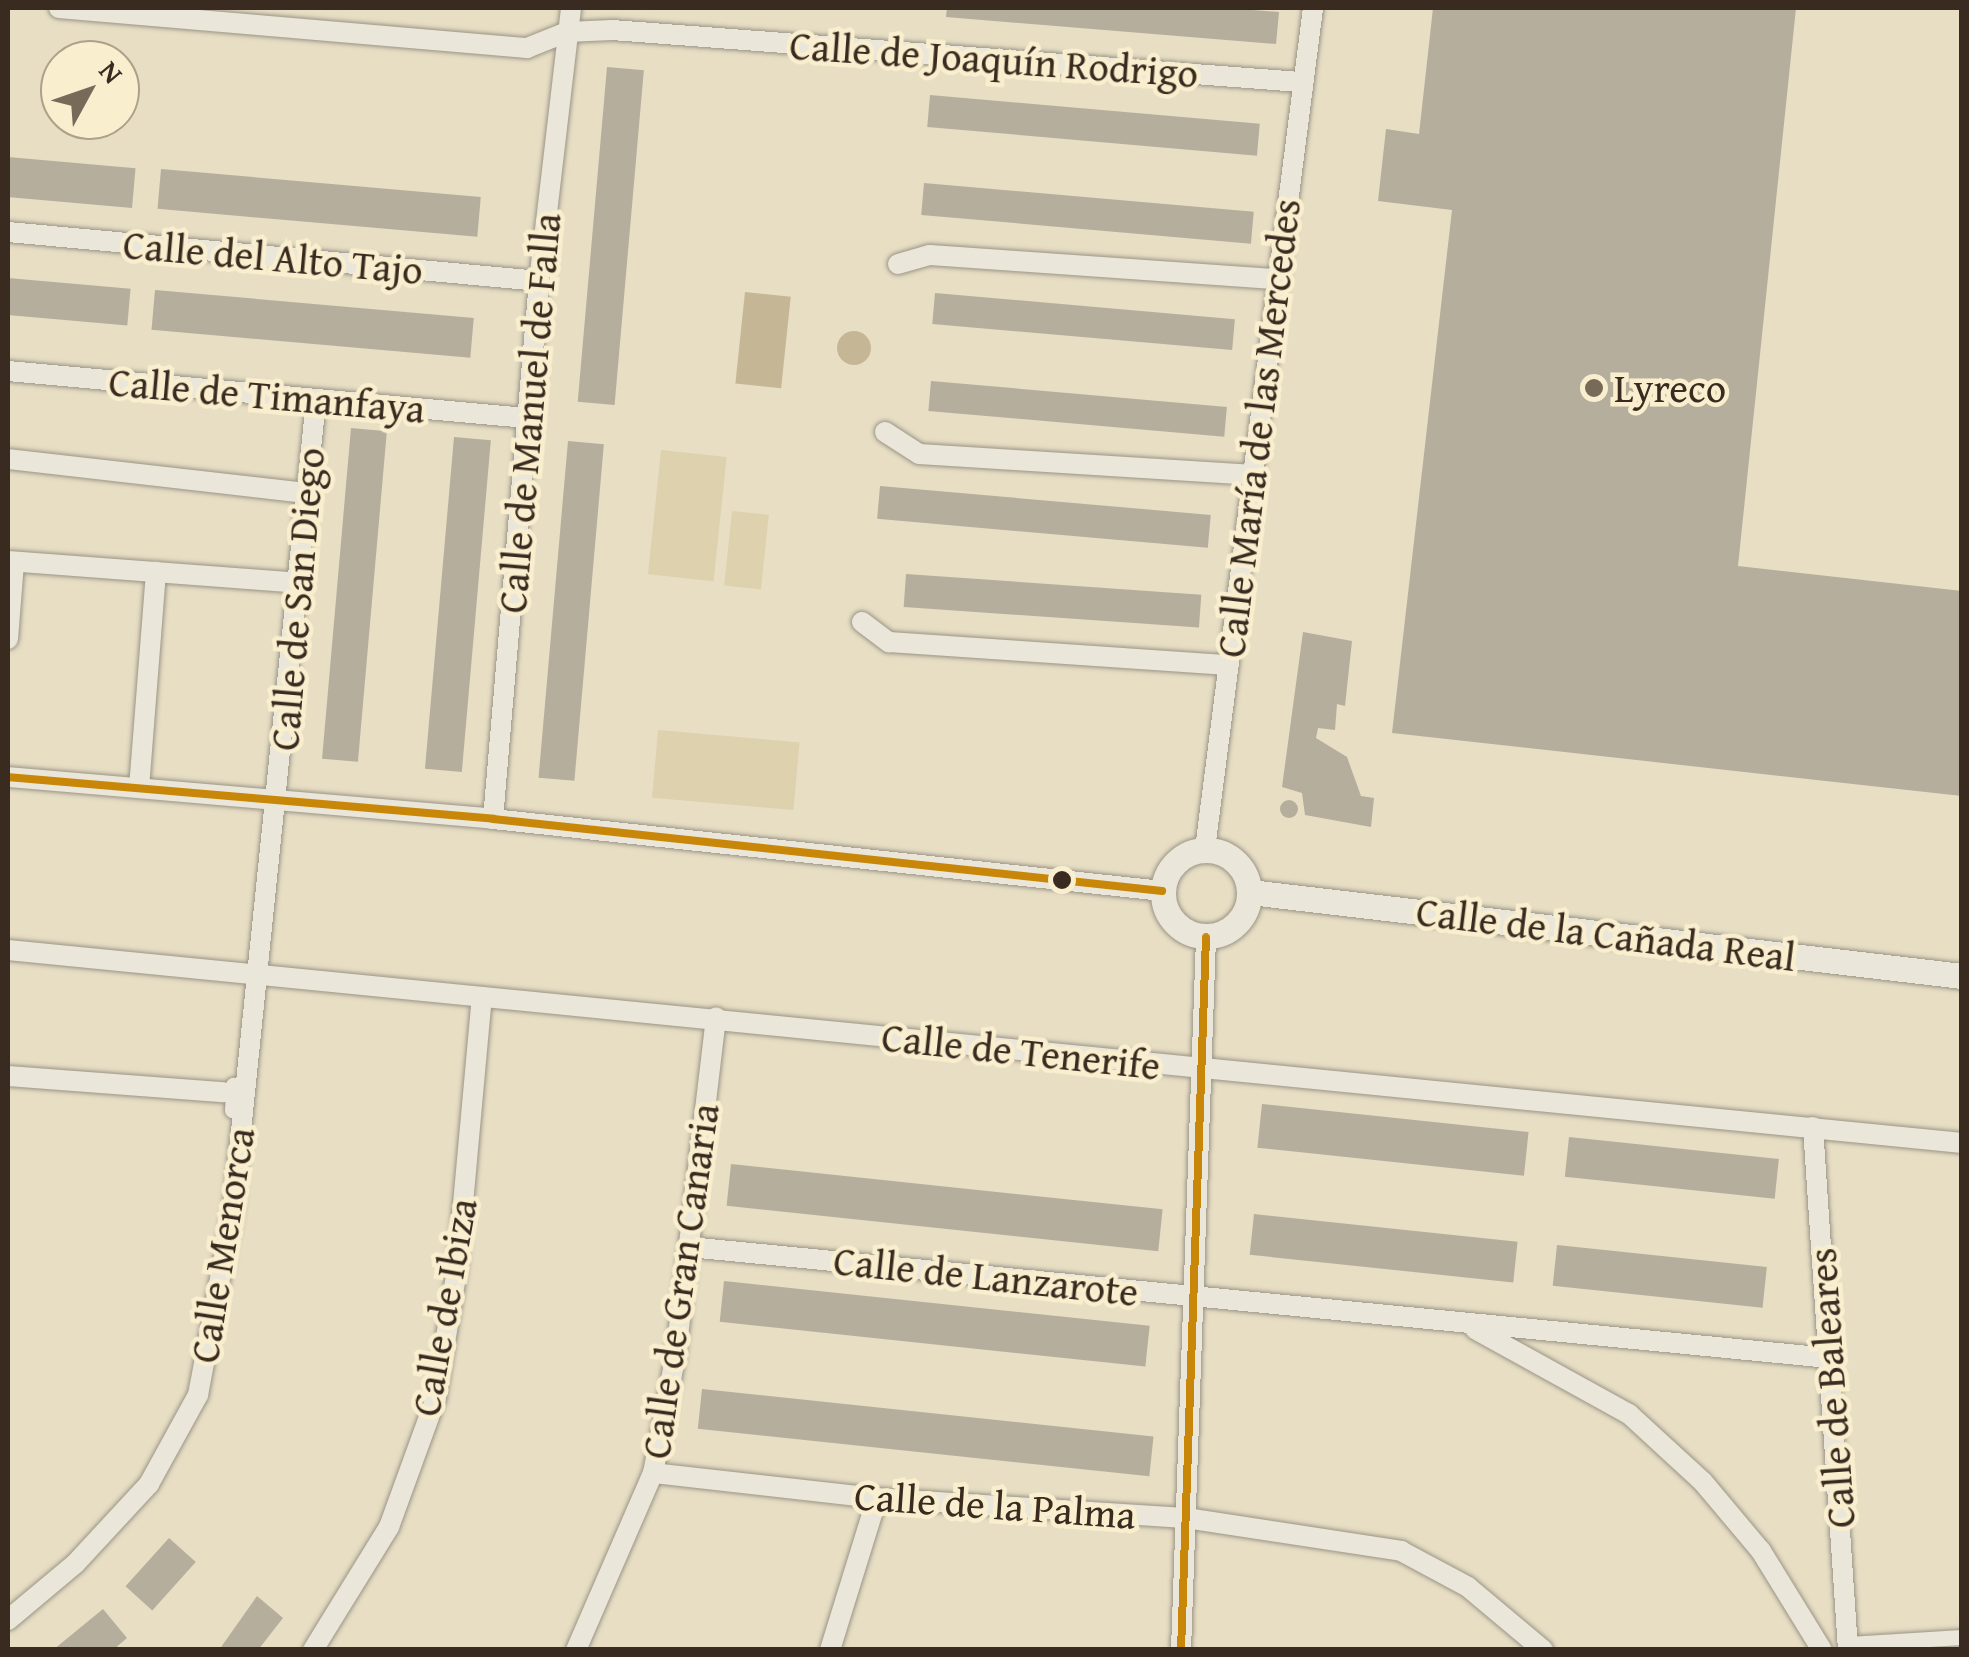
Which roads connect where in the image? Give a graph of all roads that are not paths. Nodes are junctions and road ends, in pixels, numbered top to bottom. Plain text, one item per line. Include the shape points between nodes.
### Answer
1 (60, 8) edge
2 (571, 8) edge
3 (1313, 8) edge
4 (567, 32) junction
5 (1302, 82) junction
6 (8, 232) edge
7 (898, 264) dead end
8 (1277, 279) junction
9 (539, 281) junction
10 (8, 370) edge
11 (316, 400) junction
12 (526, 418) junction
13 (885, 432) dead end
14 (8, 459) edge
15 (1254, 475) junction
16 (307, 492) junction
17 (11, 562) edge
18 (156, 572) junction
19 (298, 583) junction
20 (862, 622) dead end
21 (8, 639) edge
22 (1228, 665) junction
23 (8, 777) edge
24 (139, 788) junction
25 (278, 799) junction
26 (493, 818) junction
27 (1205, 849) junction
28 (1162, 892) junction
29 (1250, 892) junction
30 (1206, 937) junction
31 (8, 950) edge
32 (260, 972) junction
33 (1962, 976) edge
34 (482, 997) junction
35 (716, 1018) junction
36 (1202, 1071) junction
37 (8, 1076) edge
38 (223, 1092) joint
39 (244, 1110) junction
40 (1813, 1127) junction
41 (1962, 1144) edge
42 (689, 1246) junction
43 (1194, 1297) junction
44 (1462, 1323) junction
45 (1830, 1358) junction
46 (653, 1474) junction
47 (877, 1498) junction
48 (1186, 1518) junction
49 (8, 1620) edge
50 (1962, 1636) edge
51 (1848, 1647) edge
52 (313, 1650) edge
53 (576, 1650) edge
54 (830, 1650) edge
55 (1181, 1650) edge
56 (1543, 1650) edge
57 (1822, 1650) edge

1 - 4 street, Calle de Joaquín Rodrigo via 527,48
2 - 4 street, Calle de Manuel de Falla
3 - 5 street, Calle María de las Mercedes
4 - 5 street, Calle de Joaquín Rodrigo via 612,30
4 - 9 street, Calle de Manuel de Falla
5 - 8 street, Calle María de las Mercedes
6 - 9 street, Calle del Alto Tajo
7 - 8 street via 930,255
8 - 15 street, Calle María de las Mercedes
9 - 12 street, Calle de Manuel de Falla
10 - 11 street, Calle de Timanfaya
11 - 12 street, Calle de Timanfaya
11 - 16 street, Calle de San Diego
12 - 26 street, Calle de Manuel de Falla
13 - 15 street via 919,454
14 - 16 street
15 - 22 street, Calle María de las Mercedes
16 - 19 street, Calle de San Diego
17 - 18 street
17 - 21 street
18 - 19 street
18 - 24 street
19 - 25 street, Calle de San Diego
20 - 22 street via 889,642
22 - 27 street, Calle María de las Mercedes
23 - 24 street
24 - 25 street
25 - 26 street
25 - 32 street, Calle Menorca
26 - 28 street
27 - 28 street via 1184,855 1168,870
27 - 29 street via 1237,861
28 - 30 street via 1175,923
29 - 30 street via 1237,923
29 - 33 street, Calle de la Cañada Real
30 - 36 street
31 - 32 street, Calle de Tenerife
32 - 34 street, Calle de Tenerife
32 - 39 street, Calle Menorca
34 - 35 street, Calle de Tenerife
34 - 52 street, Calle de Ibiza via 458,1270 436,1398 389,1527
35 - 36 street, Calle de Tenerife
35 - 42 street, Calle de Gran Canaria
36 - 40 street, Calle de Tenerife
36 - 43 street
37 - 38 street
38 - 39 street via 228,1095 232,1085 232,1110
39 - 49 street, Calle Menorca via 221,1299 198,1394 149,1484 75,1564
40 - 41 street, Calle de Tenerife
40 - 45 street, Calle de Baleares
42 - 43 street, Calle de Lanzarote
42 - 46 street, Calle de Gran Canaria
43 - 44 street, Calle de Lanzarote
43 - 48 street
44 - 45 street, Calle de Lanzarote
44 - 57 street, Calle de Lanzarote via 1629,1414 1703,1482 1761,1551
45 - 51 street, Calle de Baleares
46 - 47 street, Calle de la Palma
46 - 53 street, Calle de Gran Canaria
47 - 48 street, Calle de la Palma
47 - 54 street
48 - 55 street
48 - 56 street, Calle de la Palma via 1401,1551 1468,1587
50 - 51 street

